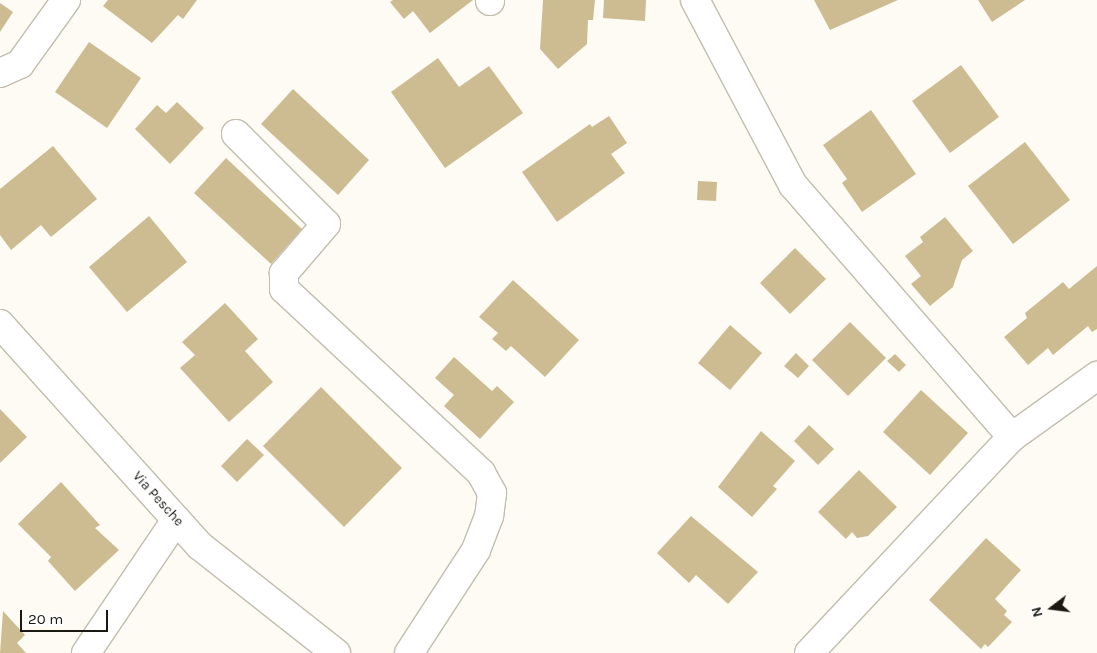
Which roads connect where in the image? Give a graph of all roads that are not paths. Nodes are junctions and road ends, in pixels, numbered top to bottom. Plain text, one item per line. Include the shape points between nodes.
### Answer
1 (66, 0) edge
2 (694, 0) edge
3 (0, 73) edge
4 (236, 134) dead end
5 (0, 324) edge
6 (1097, 376) edge
7 (1012, 437) junction
8 (176, 520) junction
9 (86, 653) edge
10 (336, 653) edge
11 (409, 653) edge
12 (808, 653) edge

1 - 3 street via 20,64
2 - 7 street via 793,185
4 - 11 street via 326,224 284,273 284,289 482,473 492,493 489,516 476,550
5 - 8 street, Via Pesche
6 - 7 street
7 - 12 street
8 - 9 street
8 - 10 street, Via Pesche via 200,546

